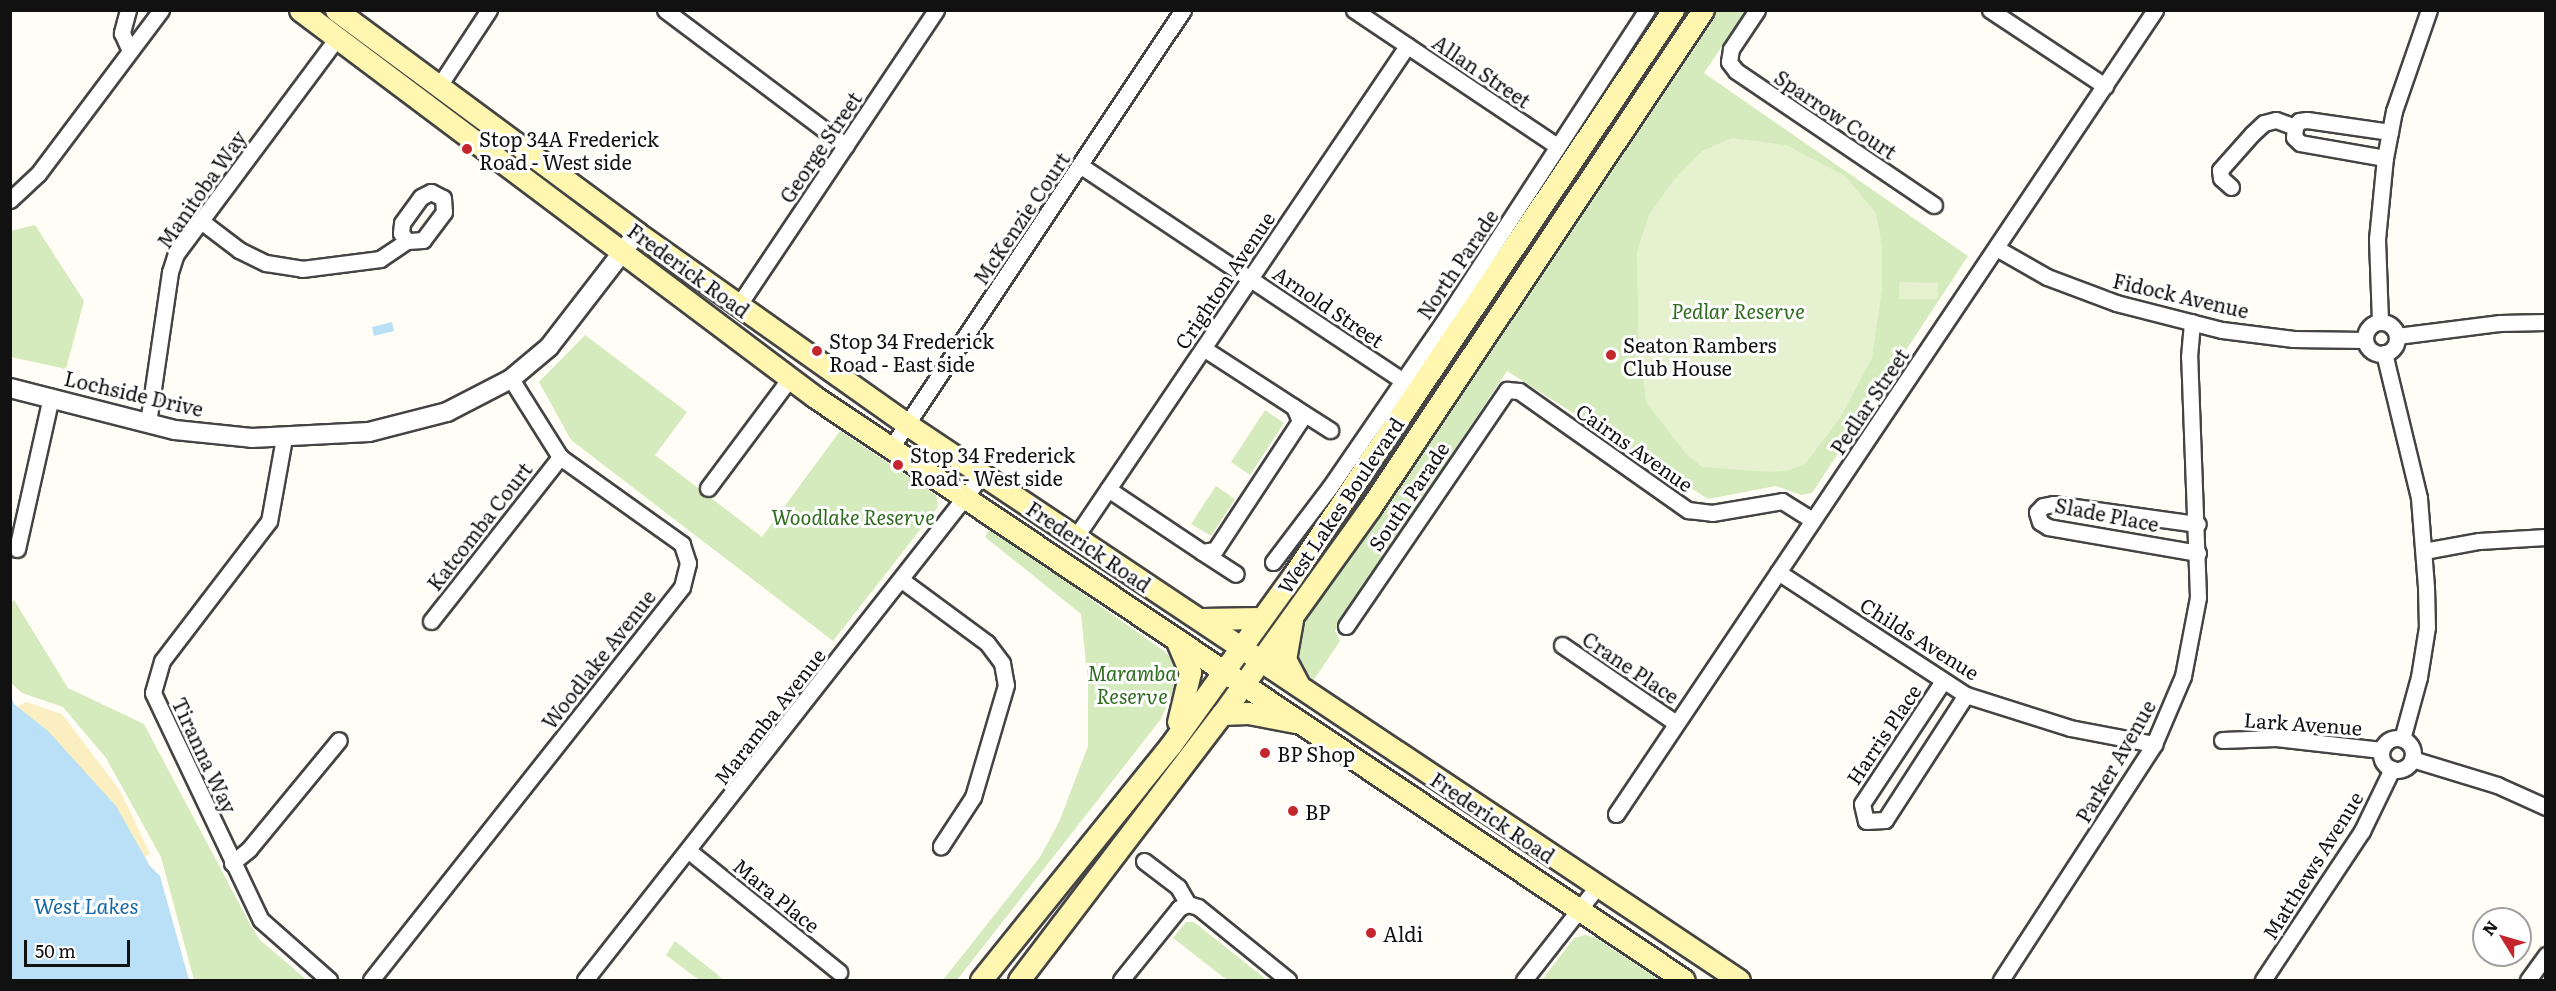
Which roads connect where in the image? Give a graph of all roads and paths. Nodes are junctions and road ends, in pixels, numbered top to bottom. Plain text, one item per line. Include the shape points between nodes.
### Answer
1 (128, 10) edge
2 (161, 10) edge
3 (300, 10) edge
4 (336, 10) edge
5 (489, 10) edge
6 (664, 10) edge
7 (936, 10) edge
8 (1183, 10) edge
9 (1354, 10) edge
10 (1647, 10) edge
11 (1672, 10) edge
12 (1703, 10) edge
13 (1757, 10) edge
14 (1990, 10) edge
15 (2155, 10) edge
16 (2429, 10) edge
17 (337, 38) junction
18 (1407, 46) junction
19 (129, 50) junction
20 (439, 86) junction
21 (2105, 86) junction
22 (2295, 127) junction
23 (2390, 132) junction
24 (846, 146) junction
25 (1557, 146) junction
26 (2385, 158) junction
27 (1081, 166) junction
28 (2231, 187) dead end
29 (10, 200) edge
30 (1934, 205) dead end
31 (201, 221) junction
32 (637, 233) junction
33 (407, 241) dead end
34 (1998, 249) junction
35 (621, 253) junction
36 (1250, 279) junction
37 (738, 306) junction
38 (2380, 321) junction
39 (2192, 322) junction
40 (2546, 322) edge
41 (2397, 336) junction
42 (2365, 340) junction
43 (1203, 348) junction
44 (2384, 353) junction
45 (790, 378) junction
46 (512, 379) junction
47 (1403, 381) junction
48 (10, 388) edge
49 (1508, 390) joint
50 (51, 397) junction
51 (1294, 407) junction
52 (148, 423) junction
53 (908, 425) junction
54 (1330, 430) dead end
55 (284, 438) junction
56 (891, 448) junction
57 (560, 456) junction
58 (982, 475) junction
59 (708, 488) dead end
60 (1108, 489) junction
61 (966, 498) junction
62 (1813, 520) junction
63 (2198, 524) junction
64 (1293, 535) junction
65 (1075, 537) junction
66 (2546, 537) edge
67 (16, 549) dead end
68 (2424, 551) junction
69 (1202, 552) junction
70 (2198, 553) junction
71 (1273, 562) dead end
72 (1778, 572) junction
73 (1294, 573) junction
74 (1236, 574) dead end
75 (903, 581) junction
76 (1293, 613) junction
77 (1262, 618) junction
78 (1199, 619) junction
79 (431, 621) dead end
80 (1346, 626) dead end
81 (1176, 639) junction
82 (1562, 645) dead end
83 (1241, 646) junction
84 (1260, 659) junction
85 (1223, 670) junction
86 (1943, 681) junction
87 (1244, 684) junction
88 (1300, 686) junction
89 (1966, 695) junction
90 (1222, 714) junction
91 (1301, 723) junction
92 (1676, 723) junction
93 (2402, 739) junction
94 (339, 740) dead end
95 (2222, 740) dead end
96 (2154, 744) junction
97 (1170, 746) junction
98 (2381, 750) junction
99 (2412, 759) junction
100 (2392, 770) junction
101 (2546, 807) edge
102 (1616, 814) dead end
103 (941, 846) dead end
104 (689, 850) junction
105 (1144, 861) dead end
106 (232, 863) junction
107 (1597, 887) junction
108 (1188, 904) junction
109 (1579, 910) junction
110 (2546, 955) edge
111 (839, 972) dead end
112 (329, 981) edge
113 (371, 981) edge
114 (585, 981) edge
115 (981, 981) edge
116 (1020, 981) edge
117 (1122, 981) edge
118 (1288, 981) edge
119 (1524, 981) edge
120 (1684, 981) edge
121 (1739, 981) edge
122 (2001, 981) edge
123 (2263, 981) edge
124 (2528, 981) edge

1 - 19 street via 122,33
2 - 19 street
3 - 17 main road, Frederick Road
4 - 20 main road, Frederick Road
5 - 20 street
6 - 24 street
7 - 24 street, George Street
8 - 27 street, McKenzie Court
9 - 18 street, Allan Street
10 - 25 street, North Parade
11 - 73 main road, West Lakes Boulevard
12 - 76 main road, West Lakes Boulevard via 1376,498
13 - 30 street, Sparrow Court via 1731,49 1729,62 1736,71
14 - 21 street
15 - 21 street, Pedlar Street
16 - 23 street
17 - 31 street, Manitoba Way
17 - 35 main road, Frederick Road
18 - 25 street, Allan Street
18 - 36 street, Crighton Avenue
19 - 29 street via 38,174
20 - 32 main road, Frederick Road
21 - 34 street, Pedlar Street
22 - 23 street via 2299,121 2307,120
22 - 26 street via 2294,136 2300,143
22 - 28 street via 2276,120 2264,123 2252,134 2220,170 2221,178
23 - 26 street
24 - 37 street, George Street
25 - 47 street, North Parade
26 - 38 street via 2377,239
27 - 36 street, Arnold Street
27 - 53 street, McKenzie Court
31 - 33 street via 239,250 266,263 302,269 380,260
31 - 52 street, Manitoba Way via 176,254 170,272
32 - 35 street, Lochside Drive
32 - 37 main road, Frederick Road
34 - 39 street, Fidock Avenue via 2047,277 2115,303
34 - 62 street, Pedlar Street
35 - 45 main road, Frederick Road
35 - 46 street, Lochside Drive via 549,347
36 - 43 street, Crighton Avenue
36 - 47 street, Arnold Street
37 - 53 main road, Frederick Road
38 - 41 street via 2390,324
38 - 42 street via 2368,328
39 - 42 street, Fidock Avenue via 2293,339
39 - 63 street, Parker Avenue via 2189,357
40 - 41 street via 2500,323
41 - 44 street via 2394,347
42 - 44 street via 2372,351
43 - 51 street
43 - 60 street, Crighton Avenue
44 - 68 street via 2419,498
45 - 56 main road, Frederick Road
45 - 59 street
46 - 55 street, Lochside Drive via 447,412 369,432
46 - 57 street, Woodlake Avenue
47 - 64 street, North Parade
48 - 50 street, Lochside Drive
49 - 62 street, Cairns Avenue via 1519,392 1688,510 1712,513 1782,501
49 - 80 street, South Parade
50 - 52 street, Lochside Drive
50 - 67 street
51 - 54 street
51 - 69 street via 1300,420 1215,550
52 - 55 street, Lochside Drive via 175,430
53 - 56 street, McKenzie Court
53 - 58 main road, Frederick Road
55 - 106 street, Tiranna Way via 269,520 162,661 153,693
56 - 61 main road, Frederick Road
57 - 79 street, Katcomba Court
57 - 113 street, Woodlake Avenue via 682,544 688,562 682,587
58 - 61 street, Maramba Avenue
58 - 65 main road, Frederick Road
60 - 65 street, Crighton Avenue
60 - 69 street
61 - 75 street, Maramba Avenue
61 - 81 main road, Frederick Road
62 - 72 street, Pedlar Street
63 - 70 street, Parker Avenue
63 - 70 street, Slade Place via 2054,504 2037,512 2040,522 2048,527
64 - 71 street, North Parade
64 - 73 street
65 - 78 main road, Frederick Road
66 - 68 street via 2479,541
68 - 93 street via 2427,627 2419,677
69 - 74 street
70 - 96 street, Parker Avenue via 2194,633 2183,676
72 - 86 street, Childs Avenue
72 - 92 street, Pedlar Street
73 - 77 main road, West Lakes Boulevard
75 - 103 street via 987,642 1002,663 1006,685 974,797
75 - 104 street, Maramba Avenue
76 - 84 main road, West Lakes Boulevard
76 - 88 main road via 1285,659
77 - 78 main road via 1228,622
77 - 83 main road, West Lakes Boulevard
78 - 83 main road, Frederick Road
81 - 85 main road, Frederick Road
81 - 97 main road via 1190,672
82 - 92 street, Crane Place
83 - 84 main road, Frederick Road
83 - 85 main road, West Lakes Boulevard
84 - 87 main road, West Lakes Boulevard
84 - 88 main road, Frederick Road
85 - 87 main road, Frederick Road
85 - 97 main road, West Lakes Boulevard
86 - 89 street, Childs Avenue
86 - 89 street, Harris Place via 1862,804 1866,821 1886,820
87 - 90 main road, West Lakes Boulevard
87 - 91 main road, Frederick Road
88 - 107 main road, Frederick Road
89 - 96 street, Childs Avenue via 2070,728
90 - 91 main road via 1248,713
90 - 116 main road, West Lakes Boulevard
91 - 109 main road, Frederick Road
92 - 102 street, Pedlar Street
93 - 98 street via 2391,739
93 - 99 street via 2410,744
94 - 106 street via 249,849
95 - 98 street, Lark Avenue via 2276,738
96 - 122 street, Parker Avenue
97 - 115 main road, West Lakes Boulevard
98 - 100 street via 2384,764
99 - 100 street via 2406,768
99 - 101 street via 2497,785
100 - 123 street, Matthews Avenue via 2362,831
104 - 111 street, Mara Place
104 - 114 street, Maramba Avenue
105 - 108 street via 1178,887
106 - 112 street, Tiranna Way via 272,934
107 - 109 street
107 - 121 main road, Frederick Road
108 - 117 street via 1179,908
108 - 118 street via 1198,907
109 - 119 street
109 - 120 main road, Frederick Road
110 - 124 street

